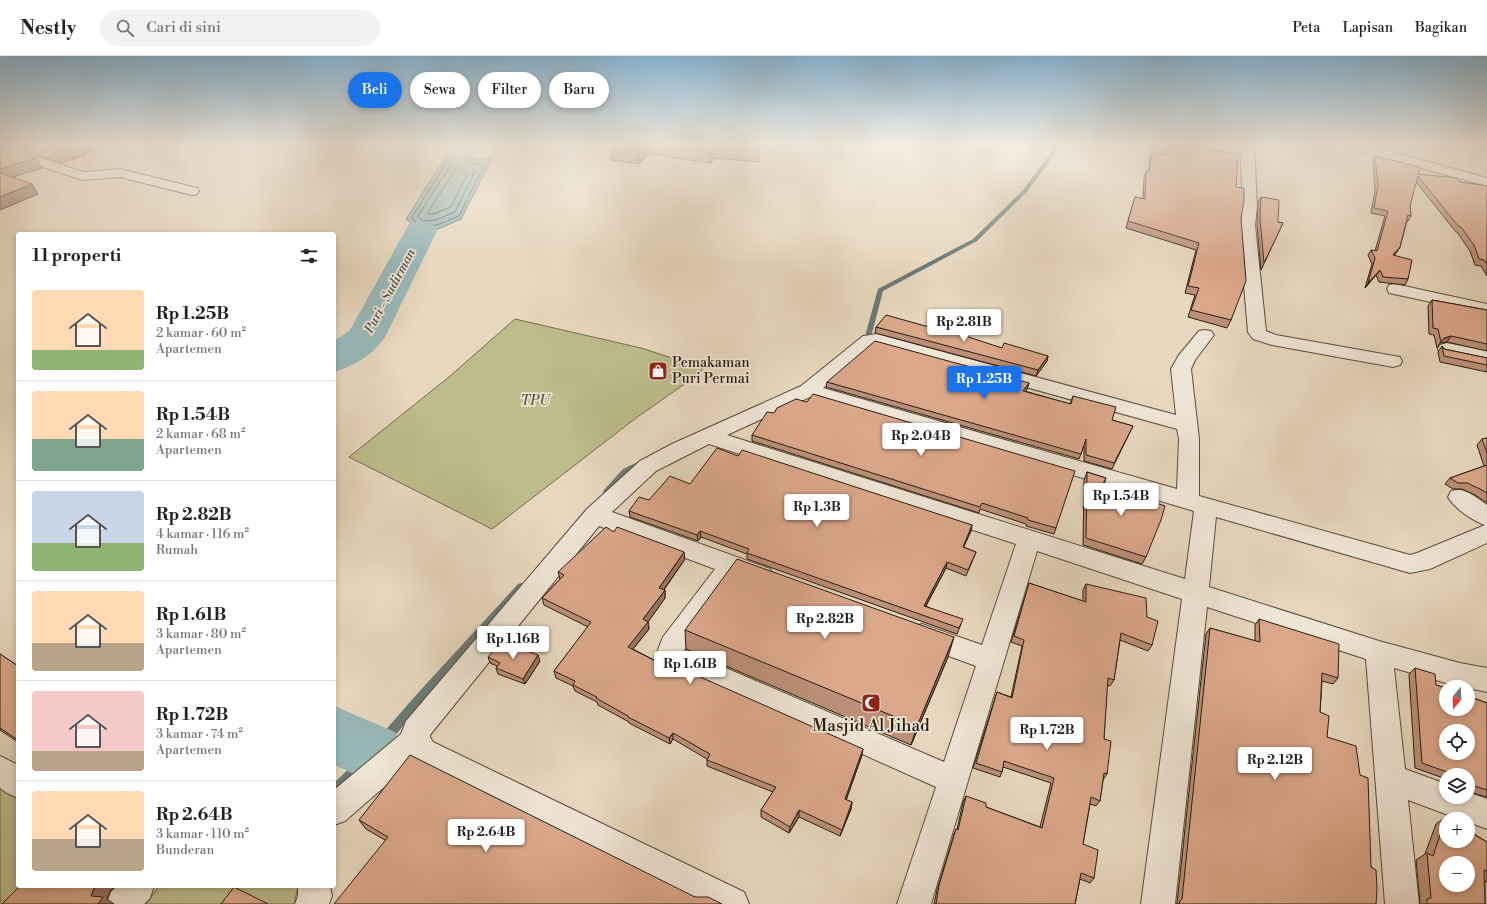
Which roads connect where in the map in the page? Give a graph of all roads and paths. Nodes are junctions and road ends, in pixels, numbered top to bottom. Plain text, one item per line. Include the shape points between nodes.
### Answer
1 (160, 184) edge
2 (1249, 184) edge
3 (192, 192) dead end
4 (1395, 290) dead end
5 (1487, 309) edge
6 (1205, 335) dead end
7 (1447, 348) edge
8 (1487, 357) edge
9 (1393, 361) dead end
10 (808, 390) junction
11 (1187, 425) junction
12 (707, 436) junction
13 (1459, 497) dead end
14 (1197, 504) junction
15 (595, 515) junction
16 (1487, 517) edge
17 (1487, 532) edge
18 (1030, 540) junction
19 (732, 565) junction
20 (784, 584) edge
21 (1196, 594) junction
22 (902, 628) edge
23 (1380, 652) junction
24 (991, 660) junction
25 (1487, 680) edge
26 (415, 741) junction
27 (0, 770) edge
28 (1391, 779) junction
29 (953, 780) junction
30 (16, 782) edge
31 (336, 808) edge
32 (1487, 814) edge
33 (136, 888) edge
34 (314, 888) edge
35 (123, 904) edge
36 (312, 904) edge
37 (732, 904) edge
38 (914, 904) edge
39 (1158, 904) edge
40 (1402, 904) edge

1 - 3 street
2 - 9 street via 1250,207 1247,225 1257,332 1265,338
4 - 5 street
6 - 11 street via 1181,369
7 - 8 street
10 - 11 street via 869,340 877,339
10 - 12 street
10 - 14 street
11 - 14 street
12 - 15 street via 648,466
12 - 18 street
13 - 16 street
14 - 17 street via 1410,564 1421,562
14 - 21 street
15 - 19 street
15 - 26 street via 416,730
18 - 21 street
18 - 24 street
19 - 20 street
19 - 29 street via 672,644 672,657
21 - 23 street
21 - 39 street
22 - 24 street
23 - 25 street
23 - 28 street
24 - 29 street
26 - 31 street
26 - 37 street via 423,752
27 - 30 street
28 - 32 street
28 - 40 street
29 - 38 street
33 - 35 street
34 - 36 street

